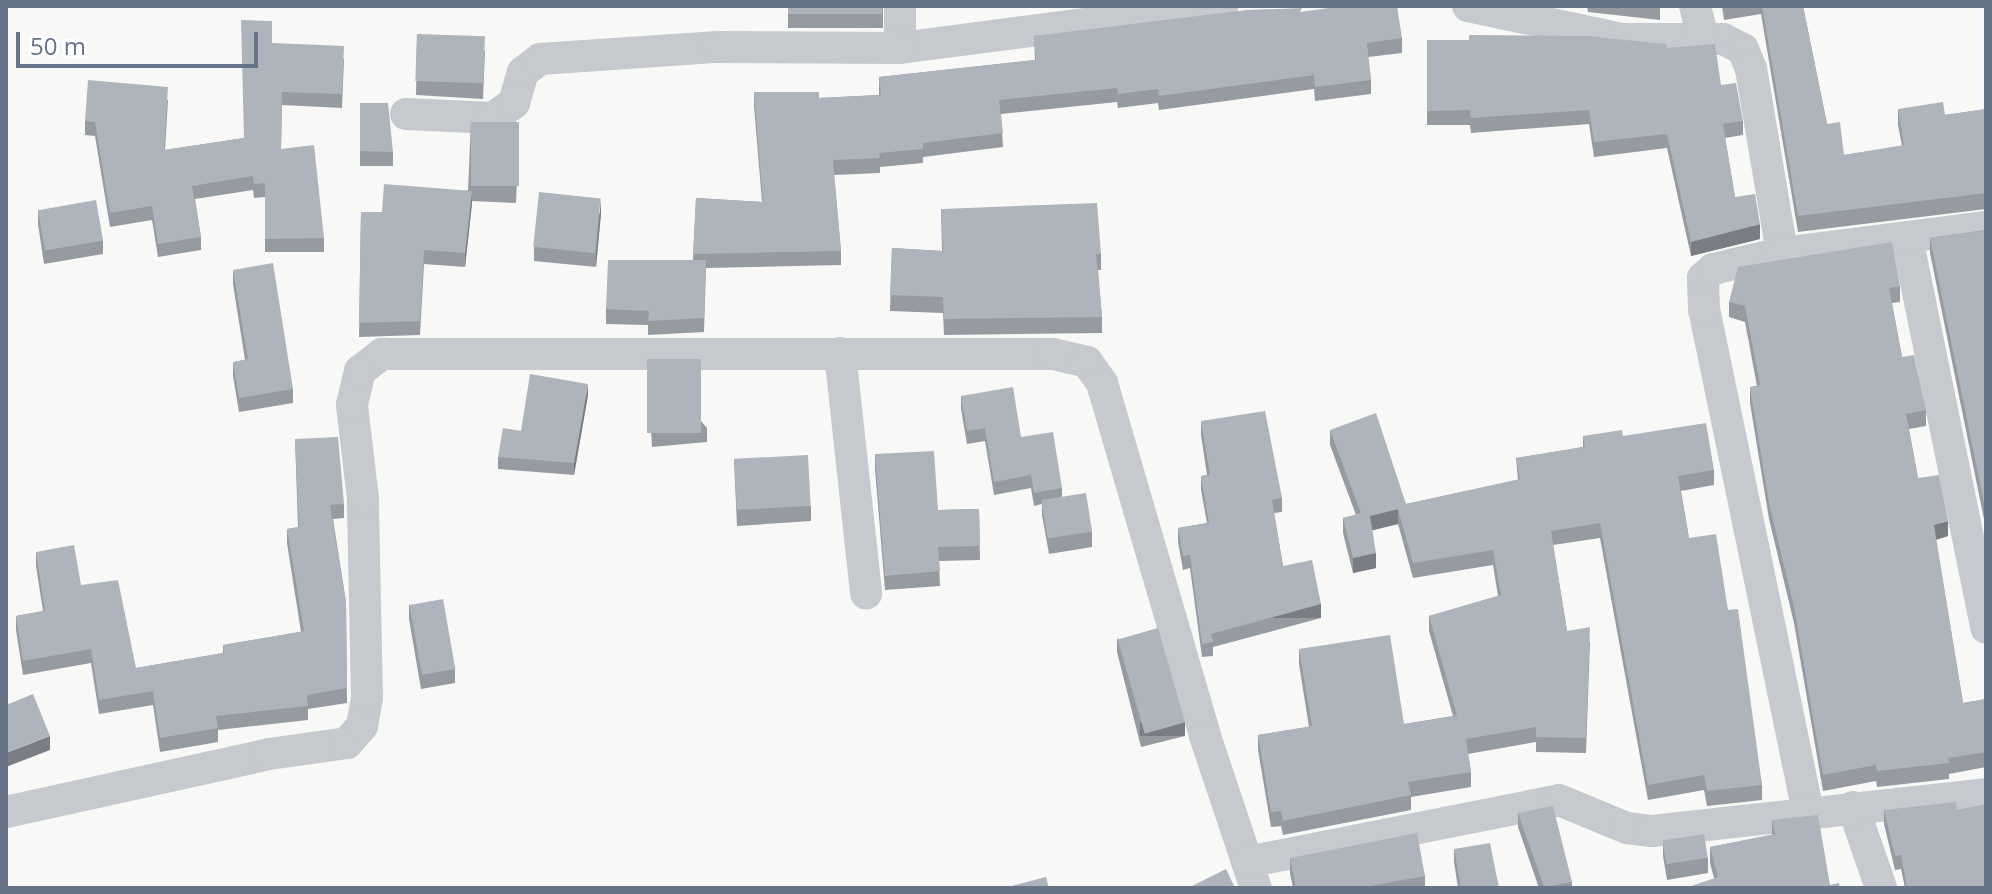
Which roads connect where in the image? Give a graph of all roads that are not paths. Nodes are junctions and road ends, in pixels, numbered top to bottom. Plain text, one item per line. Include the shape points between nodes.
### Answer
1 (900, 6) edge
2 (1222, 6) edge
3 (1468, 6) edge
4 (1695, 6) edge
5 (1140, 11) edge
6 (1704, 41) junction
7 (900, 48) junction
8 (406, 114) dead end
9 (1986, 227) edge
10 (1907, 238) junction
11 (1782, 253) junction
12 (840, 353) junction
13 (866, 594) dead end
14 (1986, 628) edge
15 (1986, 794) edge
16 (1853, 807) junction
17 (6, 812) edge
18 (1808, 812) junction
19 (1252, 875) edge
20 (1881, 888) edge

1 - 7 street
2 - 5 street
3 - 6 street via 1622,39
4 - 6 street
5 - 7 street
6 - 11 street via 1735,43 1751,69
7 - 8 street via 718,47 540,59 523,72 514,103 493,118
9 - 10 street
10 - 11 street
10 - 14 street
11 - 18 street via 1713,269 1700,289
12 - 13 street
12 - 17 street via 382,354 369,360 360,371 352,405 363,499 367,697 362,726 347,743 269,754
12 - 19 street via 1053,354 1087,362 1097,373
15 - 16 street
16 - 18 street
16 - 20 street
18 - 19 street via 1637,831 1559,800

